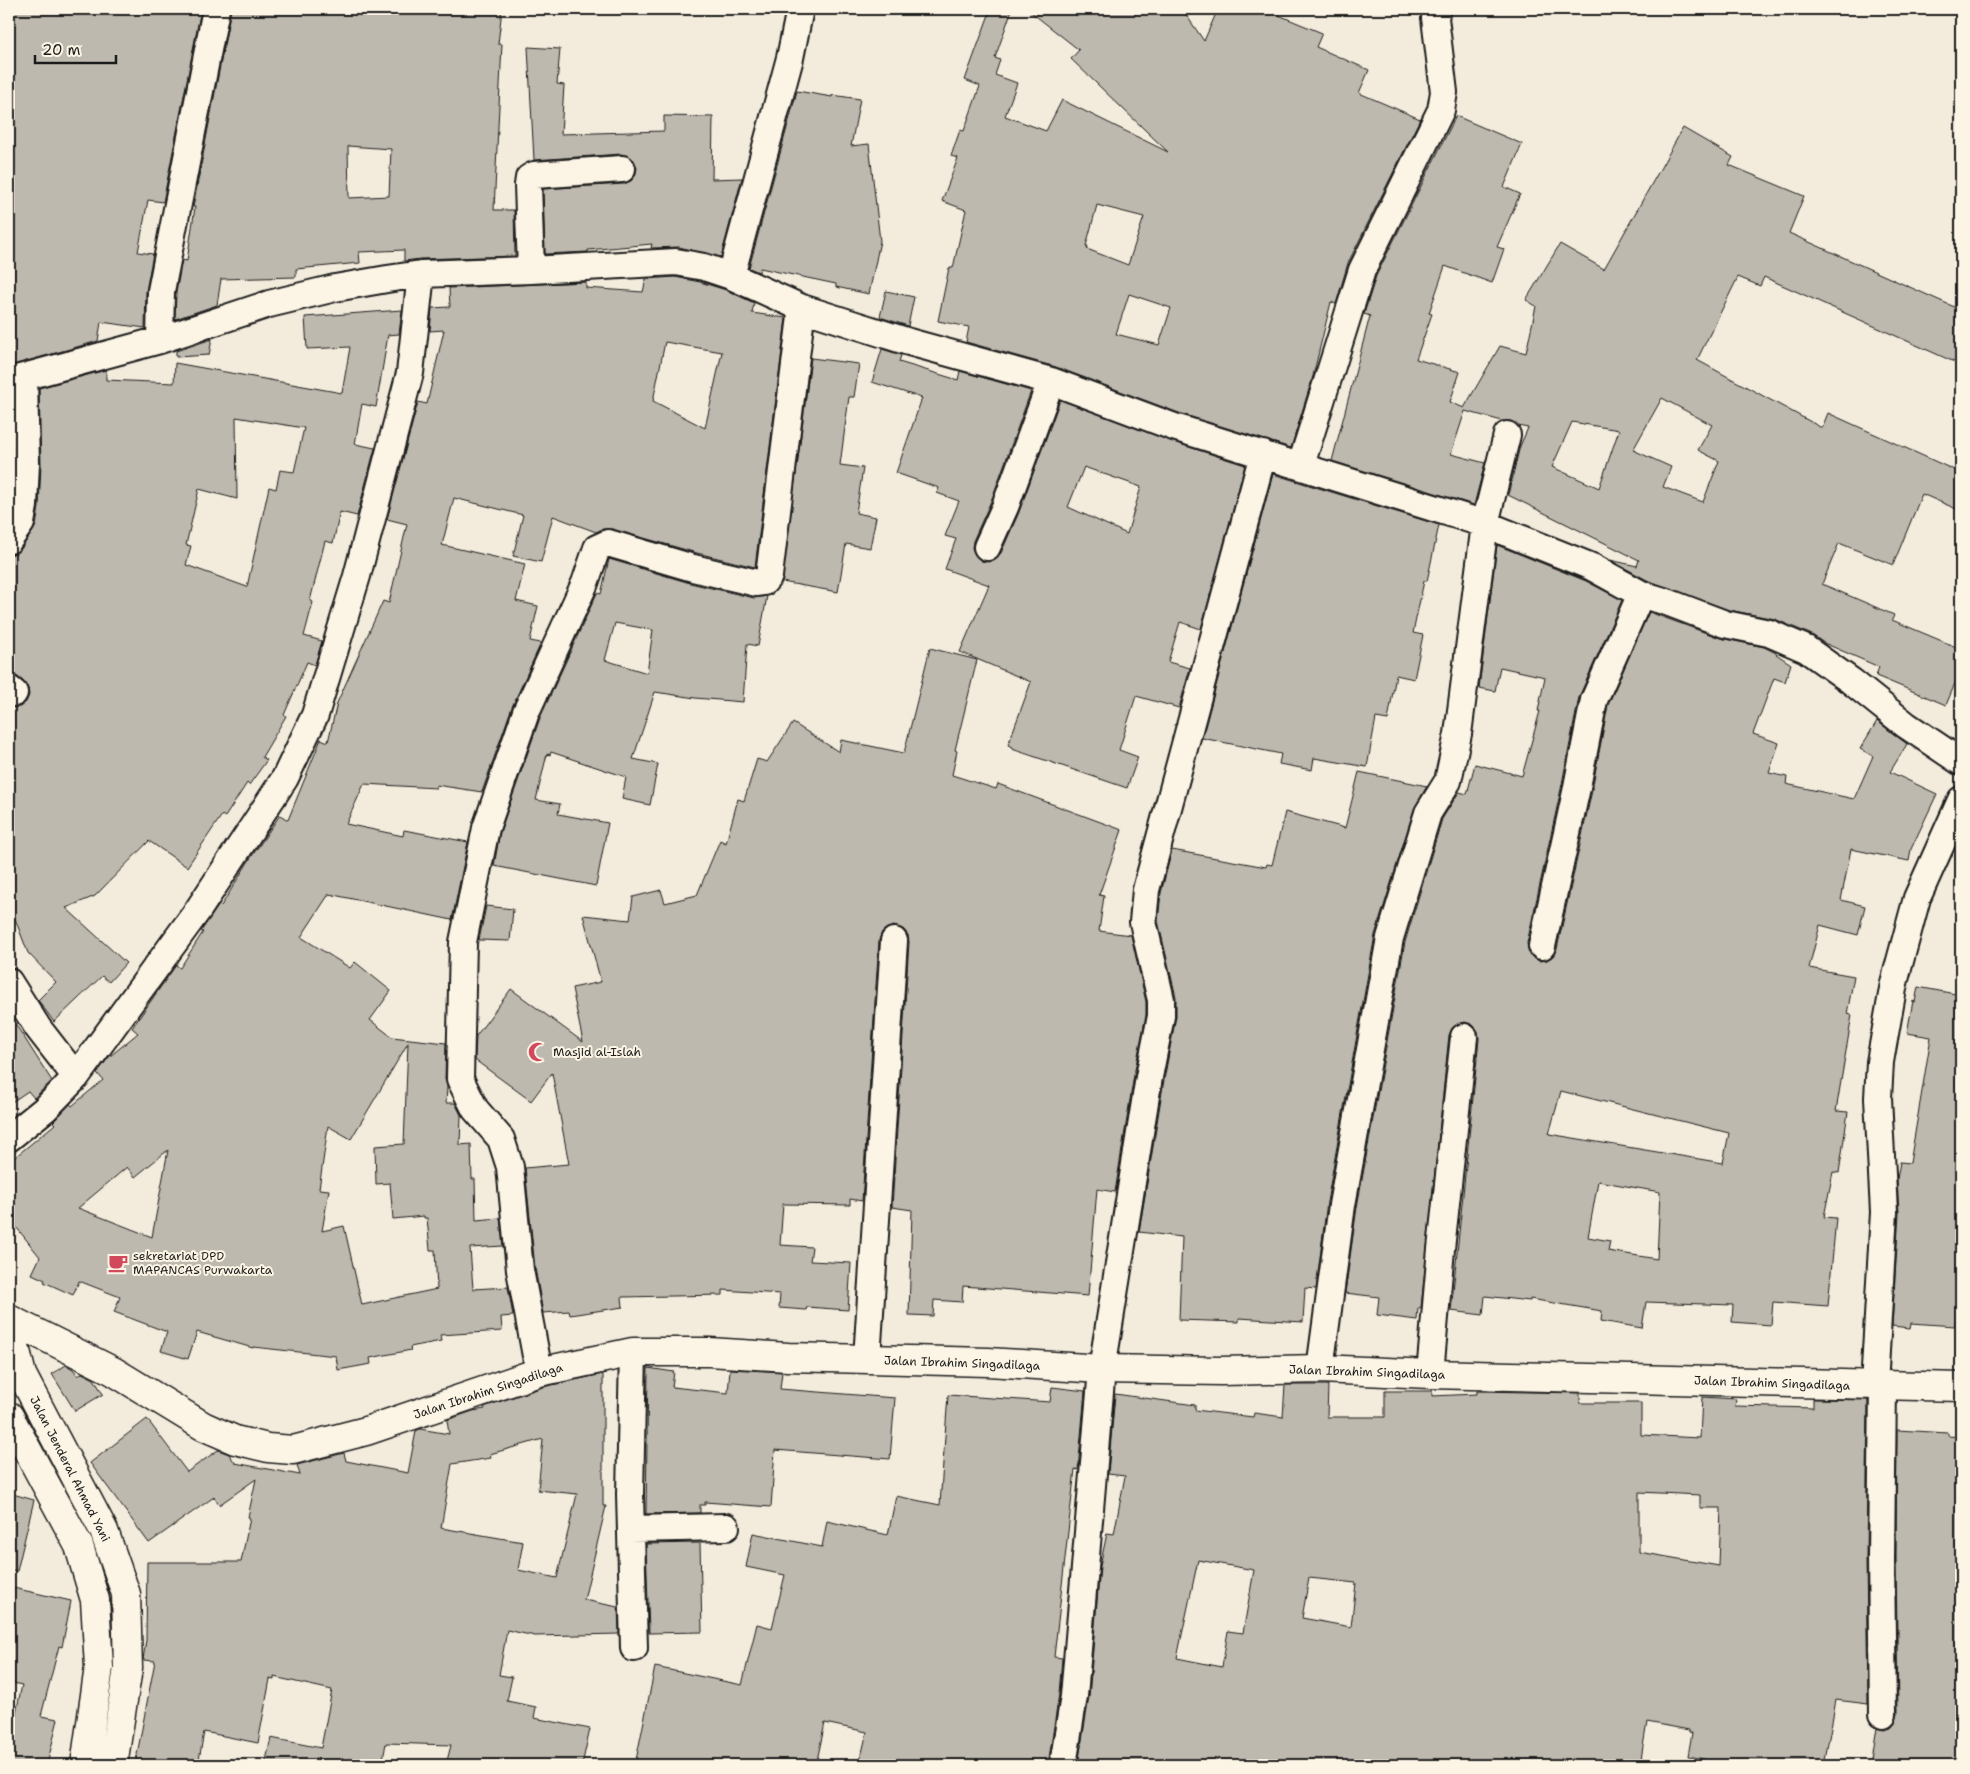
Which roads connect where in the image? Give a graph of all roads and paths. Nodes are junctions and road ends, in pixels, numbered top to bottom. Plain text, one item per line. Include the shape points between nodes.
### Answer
1 (216, 9) edge
2 (800, 9) edge
3 (1437, 9) edge
4 (622, 169) dead end
5 (531, 270) junction
6 (421, 274) junction
7 (731, 276) junction
8 (802, 308) junction
9 (160, 340) junction
10 (16, 380) edge
11 (1051, 382) junction
12 (1507, 435) dead end
13 (1263, 454) junction
14 (1301, 465) junction
15 (1485, 524) junction
16 (9, 540) edge
17 (988, 547) dead end
18 (1641, 594) junction
19 (1961, 762) edge
20 (1961, 800) edge
21 (894, 941) dead end
22 (1542, 946) dead end
23 (9, 982) edge
24 (1464, 1038) dead end
25 (76, 1077) junction
26 (9, 1138) edge
27 (9, 1321) edge
28 (633, 1352) junction
29 (867, 1359) junction
30 (1102, 1369) junction
31 (1320, 1369) junction
32 (539, 1372) junction
33 (1430, 1374) junction
34 (1879, 1386) junction
35 (1961, 1387) edge
36 (9, 1416) edge
37 (726, 1527) dead end
38 (631, 1529) junction
39 (104, 1531) junction
40 (78, 1546) junction
41 (634, 1648) dead end
42 (1883, 1714) dead end
43 (90, 1730) junction
44 (118, 1734) junction
45 (85, 1765) edge
46 (113, 1765) edge
47 (1063, 1765) edge

1 - 9 street via 161,291
2 - 7 street via 790,58
3 - 14 street via 1435,18 1444,92 1441,110 1362,270
4 - 5 street via 534,175 529,178
5 - 6 street
5 - 7 street via 676,262
6 - 9 street via 335,288 269,304
6 - 25 street via 410,373 358,576 316,714 285,778 198,910
7 - 8 street
8 - 11 street
8 - 32 street via 769,576 764,582 757,583 608,543 597,548 585,583 526,712 486,828 463,942 460,1079 475,1109 501,1139 510,1167 520,1270
9 - 10 street
10 - 16 street via 26,464 21,523
11 - 13 street
11 - 17 street
12 - 15 street
13 - 14 street
13 - 30 street via 1146,890 1142,922 1161,1000 1161,1016
14 - 15 street
15 - 18 street via 1592,567
15 - 31 street via 1458,734 1448,781 1428,813 1390,938 1342,1205
18 - 19 street via 1725,624 1769,633 1806,649 1906,725
18 - 22 street via 1594,700
20 - 34 street via 1917,898 1894,984 1880,1062 1878,1098 1884,1212
21 - 29 street
23 - 25 street via 38,1028
24 - 33 street
25 - 26 street via 45,1109
27 - 32 main road, Jalan Ibrahim Singadilaga via 112,1371 203,1426 235,1440 268,1448 293,1450 333,1440
27 - 39 main road, Jalan Jenderal Ahmad Yani via 22,1375
28 - 29 main road, Jalan Ibrahim Singadilaga
28 - 32 main road, Jalan Ibrahim Singadilaga
28 - 38 street
29 - 30 main road, Jalan Ibrahim Singadilaga
30 - 31 main road, Jalan Ibrahim Singadilaga
30 - 47 street via 1074,1696
31 - 33 main road, Jalan Ibrahim Singadilaga
33 - 34 main road, Jalan Ibrahim Singadilaga
34 - 35 main road, Jalan Ibrahim Singadilaga
34 - 42 street
36 - 40 main road
37 - 38 street
38 - 41 street
39 - 40 main road
39 - 44 main road, Jalan Jenderal Ahmad Yani via 126,1594 128,1668
40 - 43 main road via 96,1610 99,1667
43 - 44 main road
43 - 45 main road
44 - 46 main road, Jalan Jenderal Ahmad Yani

